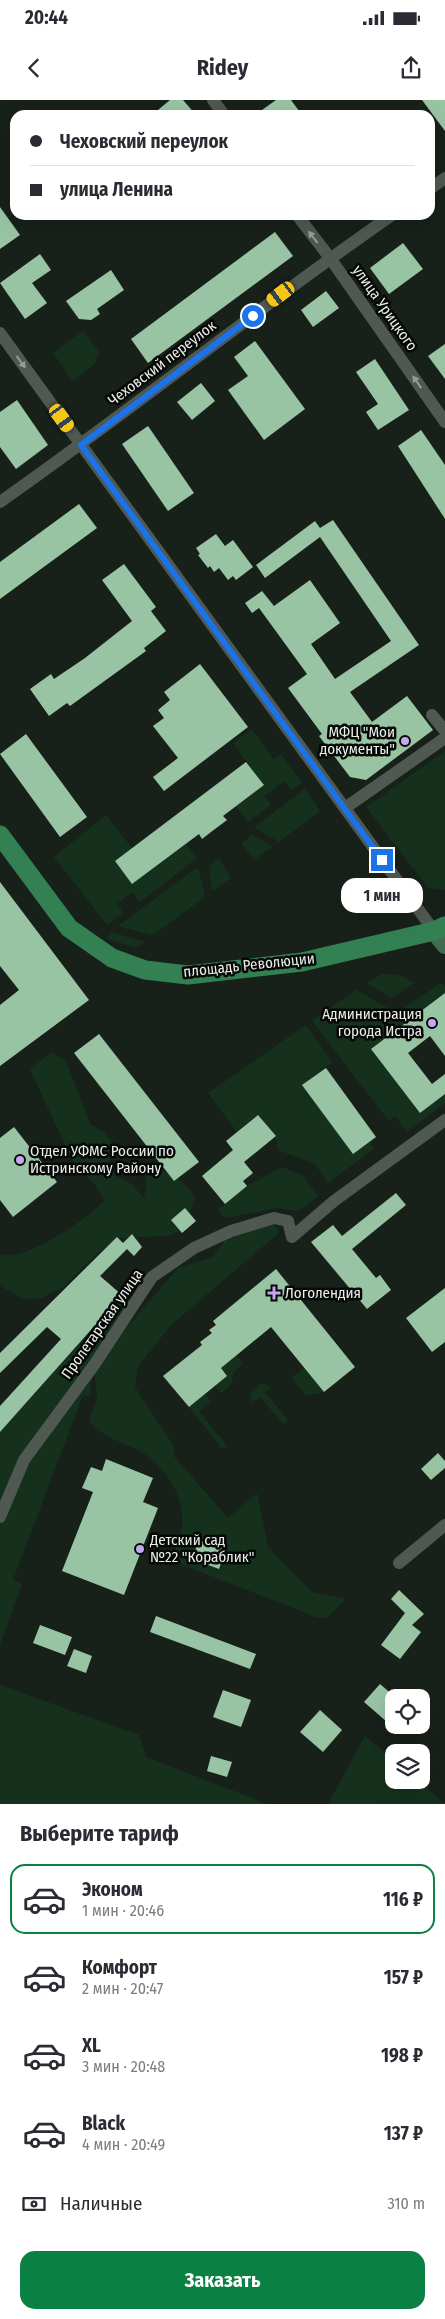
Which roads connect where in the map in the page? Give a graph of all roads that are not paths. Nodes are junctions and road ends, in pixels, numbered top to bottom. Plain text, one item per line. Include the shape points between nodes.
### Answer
1 (301, 220) edge
2 (385, 220) edge
3 (330, 258) junction
4 (0, 333) edge
5 (445, 422) edge
6 (81, 445) junction
7 (0, 502) edge
8 (432, 715) dead end
9 (445, 731) edge
10 (445, 738) edge
11 (345, 808) junction
12 (0, 835) edge
13 (441, 934) edge
14 (445, 1120) edge
15 (0, 1517) edge
16 (445, 1525) edge
17 (399, 1562) dead end

3 -> 1 street, улица Урицкого
2 - 3 street, Чеховский переулок
5 -> 3 street, улица Урицкого
3 - 6 street, Чеховский переулок
4 -> 6 street
6 - 7 street, Чеховский переулок
6 - 11 street
8 - 9 street
10 - 11 street
11 - 13 street
12 - 13 main road, площадь Революции via 69,928 112,958 145,970 188,974 302,962
14 - 15 street, Пролетарская улица via 334,1201 292,1238 288,1221 274,1218 231,1231 194,1248 152,1278 94,1365 24,1460
16 - 17 street

